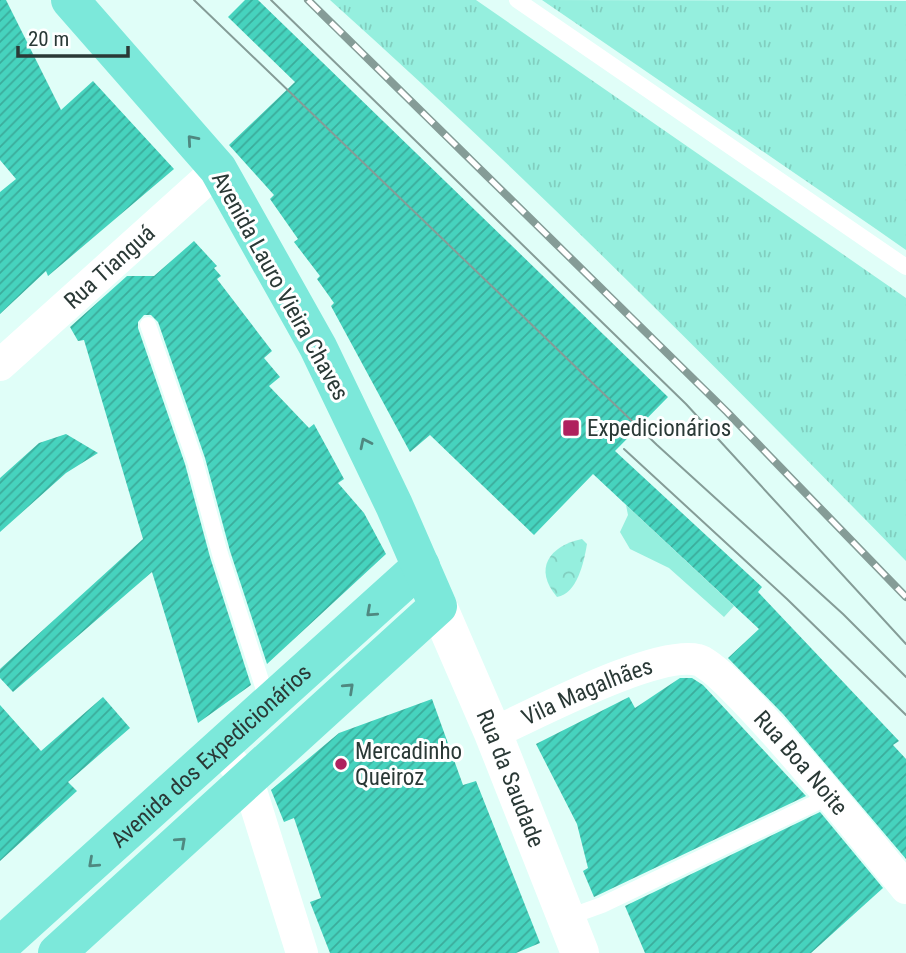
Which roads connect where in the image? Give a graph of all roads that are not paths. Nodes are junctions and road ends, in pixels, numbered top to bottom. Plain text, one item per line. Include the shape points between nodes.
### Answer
1 (70, 0) edge
2 (517, 0) edge
3 (218, 169) junction
4 (906, 267) edge
5 (148, 324) dead end
6 (0, 365) edge
7 (421, 566) junction
8 (438, 606) junction
9 (682, 660) joint
10 (269, 705) junction
11 (494, 733) junction
12 (220, 748) junction
13 (248, 781) junction
14 (830, 796) junction
15 (906, 888) edge
16 (566, 918) junction
17 (0, 947) edge
18 (57, 953) edge
19 (302, 953) edge
20 (580, 953) edge

3 -> 1 main road, Avenida Lauro Vieira Chaves
2 - 4 lane
3 - 6 street, Rua Tianguá
7 -> 3 main road, Avenida Lauro Vieira Chaves via 318,347
5 - 10 lane
7 - 8 main road, Avenida Lauro Vieira Chaves
7 -> 10 main road, Avenida dos Expedicionários
8 - 11 main road, Rua da Saudade
13 -> 8 main road, Avenida dos Expedicionários
9 - 11 street, Vila Magalhães via 649,664
9 - 14 street, Rua Boa Noite via 697,659 710,665
10 - 12 main road, Avenida dos Expedicionários
11 - 16 main road, Rua da Saudade
12 - 13 street
12 -> 17 main road, Avenida dos Expedicionários
18 -> 13 main road, Avenida dos Expedicionários
13 - 19 street
14 - 15 street, Rua Boa Noite
14 - 16 lane
16 - 20 main road, Rua da Saudade

